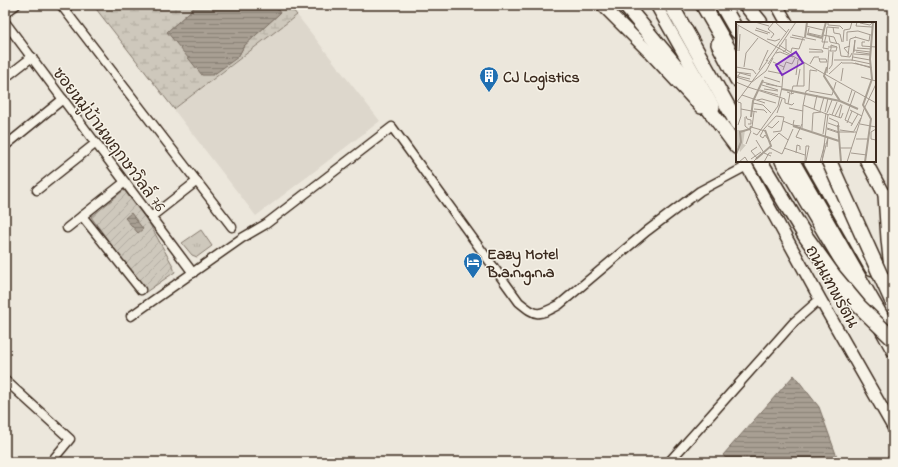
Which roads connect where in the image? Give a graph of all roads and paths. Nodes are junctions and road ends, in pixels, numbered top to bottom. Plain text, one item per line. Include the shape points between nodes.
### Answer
1 (16, 5) edge
2 (61, 5) edge
3 (602, 5) edge
4 (625, 5) edge
5 (656, 5) edge
6 (671, 5) edge
7 (696, 5) edge
8 (703, 5) edge
9 (722, 5) edge
10 (726, 5) edge
11 (746, 5) edge
12 (751, 5) edge
13 (777, 5) edge
14 (5, 13) edge
15 (5, 22) edge
16 (760, 22) edge
17 (786, 22) edge
18 (736, 23) edge
19 (736, 29) edge
20 (32, 57) junction
21 (736, 62) edge
22 (5, 78) edge
23 (736, 78) edge
24 (63, 99) junction
25 (736, 121) edge
26 (96, 143) junction
27 (736, 145) edge
28 (5, 146) edge
29 (736, 146) edge
30 (736, 146) edge
31 (783, 162) edge
32 (793, 162) edge
33 (812, 162) edge
34 (816, 162) edge
35 (830, 162) edge
36 (867, 162) edge
37 (750, 163) edge
38 (197, 181) junction
39 (125, 182) junction
40 (37, 190) dead end
41 (885, 195) junction
42 (893, 211) edge
43 (82, 216) junction
44 (152, 217) junction
45 (232, 227) dead end
46 (67, 228) dead end
47 (192, 273) junction
48 (893, 288) edge
49 (141, 290) dead end
50 (893, 295) edge
51 (820, 299) junction
52 (893, 303) edge
53 (893, 306) edge
54 (131, 316) dead end
55 (893, 338) edge
56 (893, 350) edge
57 (5, 380) edge
58 (893, 428) edge
59 (51, 462) edge
60 (670, 462) edge

1 - 14 street
2 - 38 street
3 - 29 main road
4 - 30 highway
5 - 27 main road
6 - 25 highway
7 - 23 highway
8 - 21 highway
9 - 19 highway
10 - 18 highway
11 - 16 highway
12 - 16 highway
13 - 17 main road
15 - 20 street, ซอยหมู่บ้านพฤกษาวิลล์ 76
20 - 22 street
20 - 24 street, ซอยหมู่บ้านพฤกษาวิลล์ 76
24 - 26 street, ซอยหมู่บ้านพฤกษาวิลล์ 76
24 - 28 street
26 - 39 street, ซอยหมู่บ้านพฤกษาวิลล์ 76
26 - 40 street
31 - 56 highway, ถนนเทพรัตน
32 - 55 highway
33 - 53 highway, bridge
34 - 50 highway
35 - 52 highway, bridge
36 - 41 main road
37 - 47 street via 700,191 559,305 542,314 531,312 519,302 392,127 266,224
37 - 51 main road, ถนนเทพรัตน
37 - 55 highway, bridge via 834,276 859,306
38 - 44 street
38 - 45 street
39 - 43 street
39 - 44 street, ซอยหมู่บ้านพฤกษาวิลล์ 76
41 - 42 main road
41 - 48 highway
43 - 46 street
43 - 49 street
44 - 47 street, ซอยหมู่บ้านพฤกษาวิลล์ 76
47 - 54 street
51 - 58 main road, ถนนเทพรัตน
51 - 60 street via 794,322
57 - 59 street via 70,439

